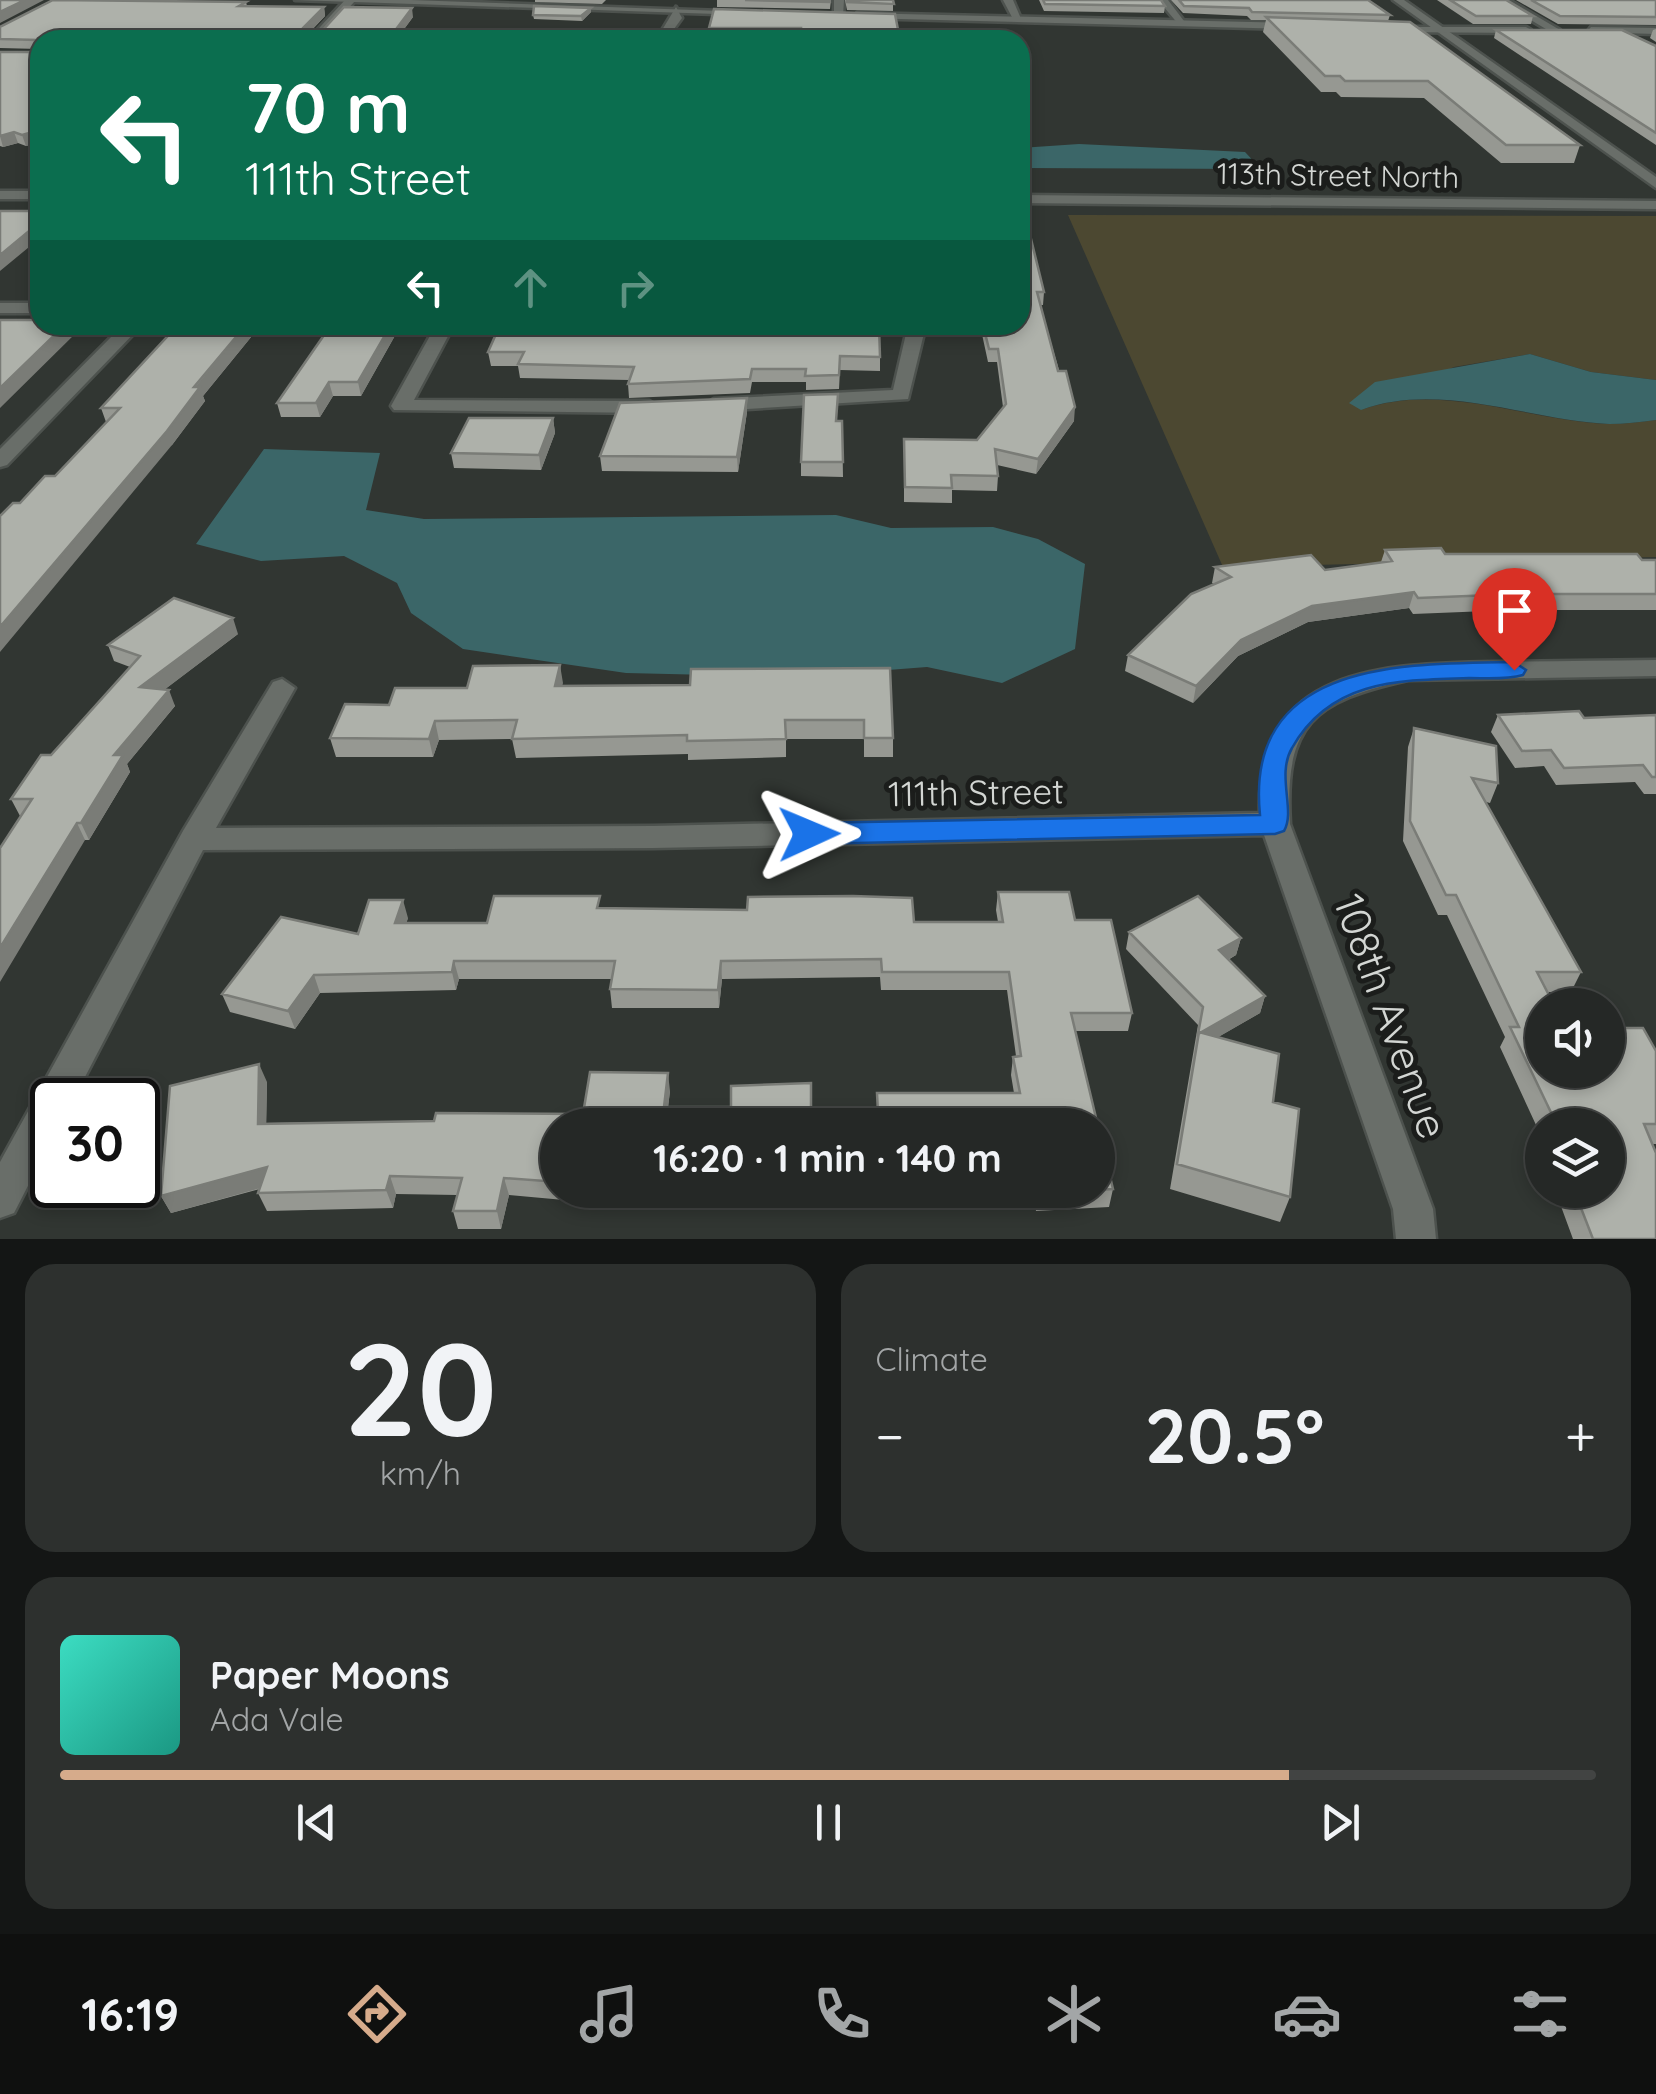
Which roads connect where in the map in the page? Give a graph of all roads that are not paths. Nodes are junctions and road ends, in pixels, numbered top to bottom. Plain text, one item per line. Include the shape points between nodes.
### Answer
1 (300, 0) edge
2 (839, 0) edge
3 (1008, 0) edge
4 (1163, 0) edge
5 (1398, 0) edge
6 (1502, 0) edge
7 (350, 1) edge
8 (676, 10) junction
9 (766, 12) edge
10 (821, 14) edge
11 (839, 14) junction
12 (1018, 19) junction
13 (1183, 23) junction
14 (1314, 27) edge
15 (1370, 28) edge
16 (322, 30) edge
17 (668, 30) edge
18 (1555, 30) junction
19 (1622, 30) junction
20 (1656, 30) edge
21 (1445, 31) junction
22 (1656, 49) edge
23 (0, 180) edge
24 (30, 180) edge
25 (1030, 185) edge
26 (1656, 186) edge
27 (0, 195) edge
28 (30, 195) edge
29 (1030, 199) edge
30 (1656, 205) edge
31 (0, 308) edge
32 (30, 308) edge
33 (123, 335) edge
34 (440, 335) edge
35 (915, 335) edge
36 (702, 405) edge
37 (662, 407) edge
38 (0, 461) edge
39 (1656, 668) edge
40 (282, 688) dead end
41 (1275, 824) junction
42 (194, 840) junction
43 (65, 1078) edge
44 (30, 1144) edge
45 (0, 1200) edge
46 (1416, 1239) edge

1 - 7 street
2 - 11 street
3 - 12 street
4 - 13 street
5 - 21 street
6 - 18 street
7 - 8 street
7 - 16 street
8 - 9 street
8 - 17 street
10 - 11 street
11 - 12 street
12 - 13 street
13 - 14 street
15 - 21 street
18 - 19 street
18 - 21 street
19 - 20 street
19 - 22 street
21 - 26 street
23 - 24 street
25 - 26 street, 113th Street North
27 - 28 street
29 - 30 street, 113th Street North
31 - 32 street
33 - 38 street
34 - 37 street via 401,406
35 - 36 street via 902,396
39 - 41 street via 1408,672 1334,690 1304,713 1276,751 1270,783
40 - 42 street
41 - 42 street, 111th Street
41 - 46 street, 108th Avenue via 1413,1209
42 - 43 street
44 - 45 street

